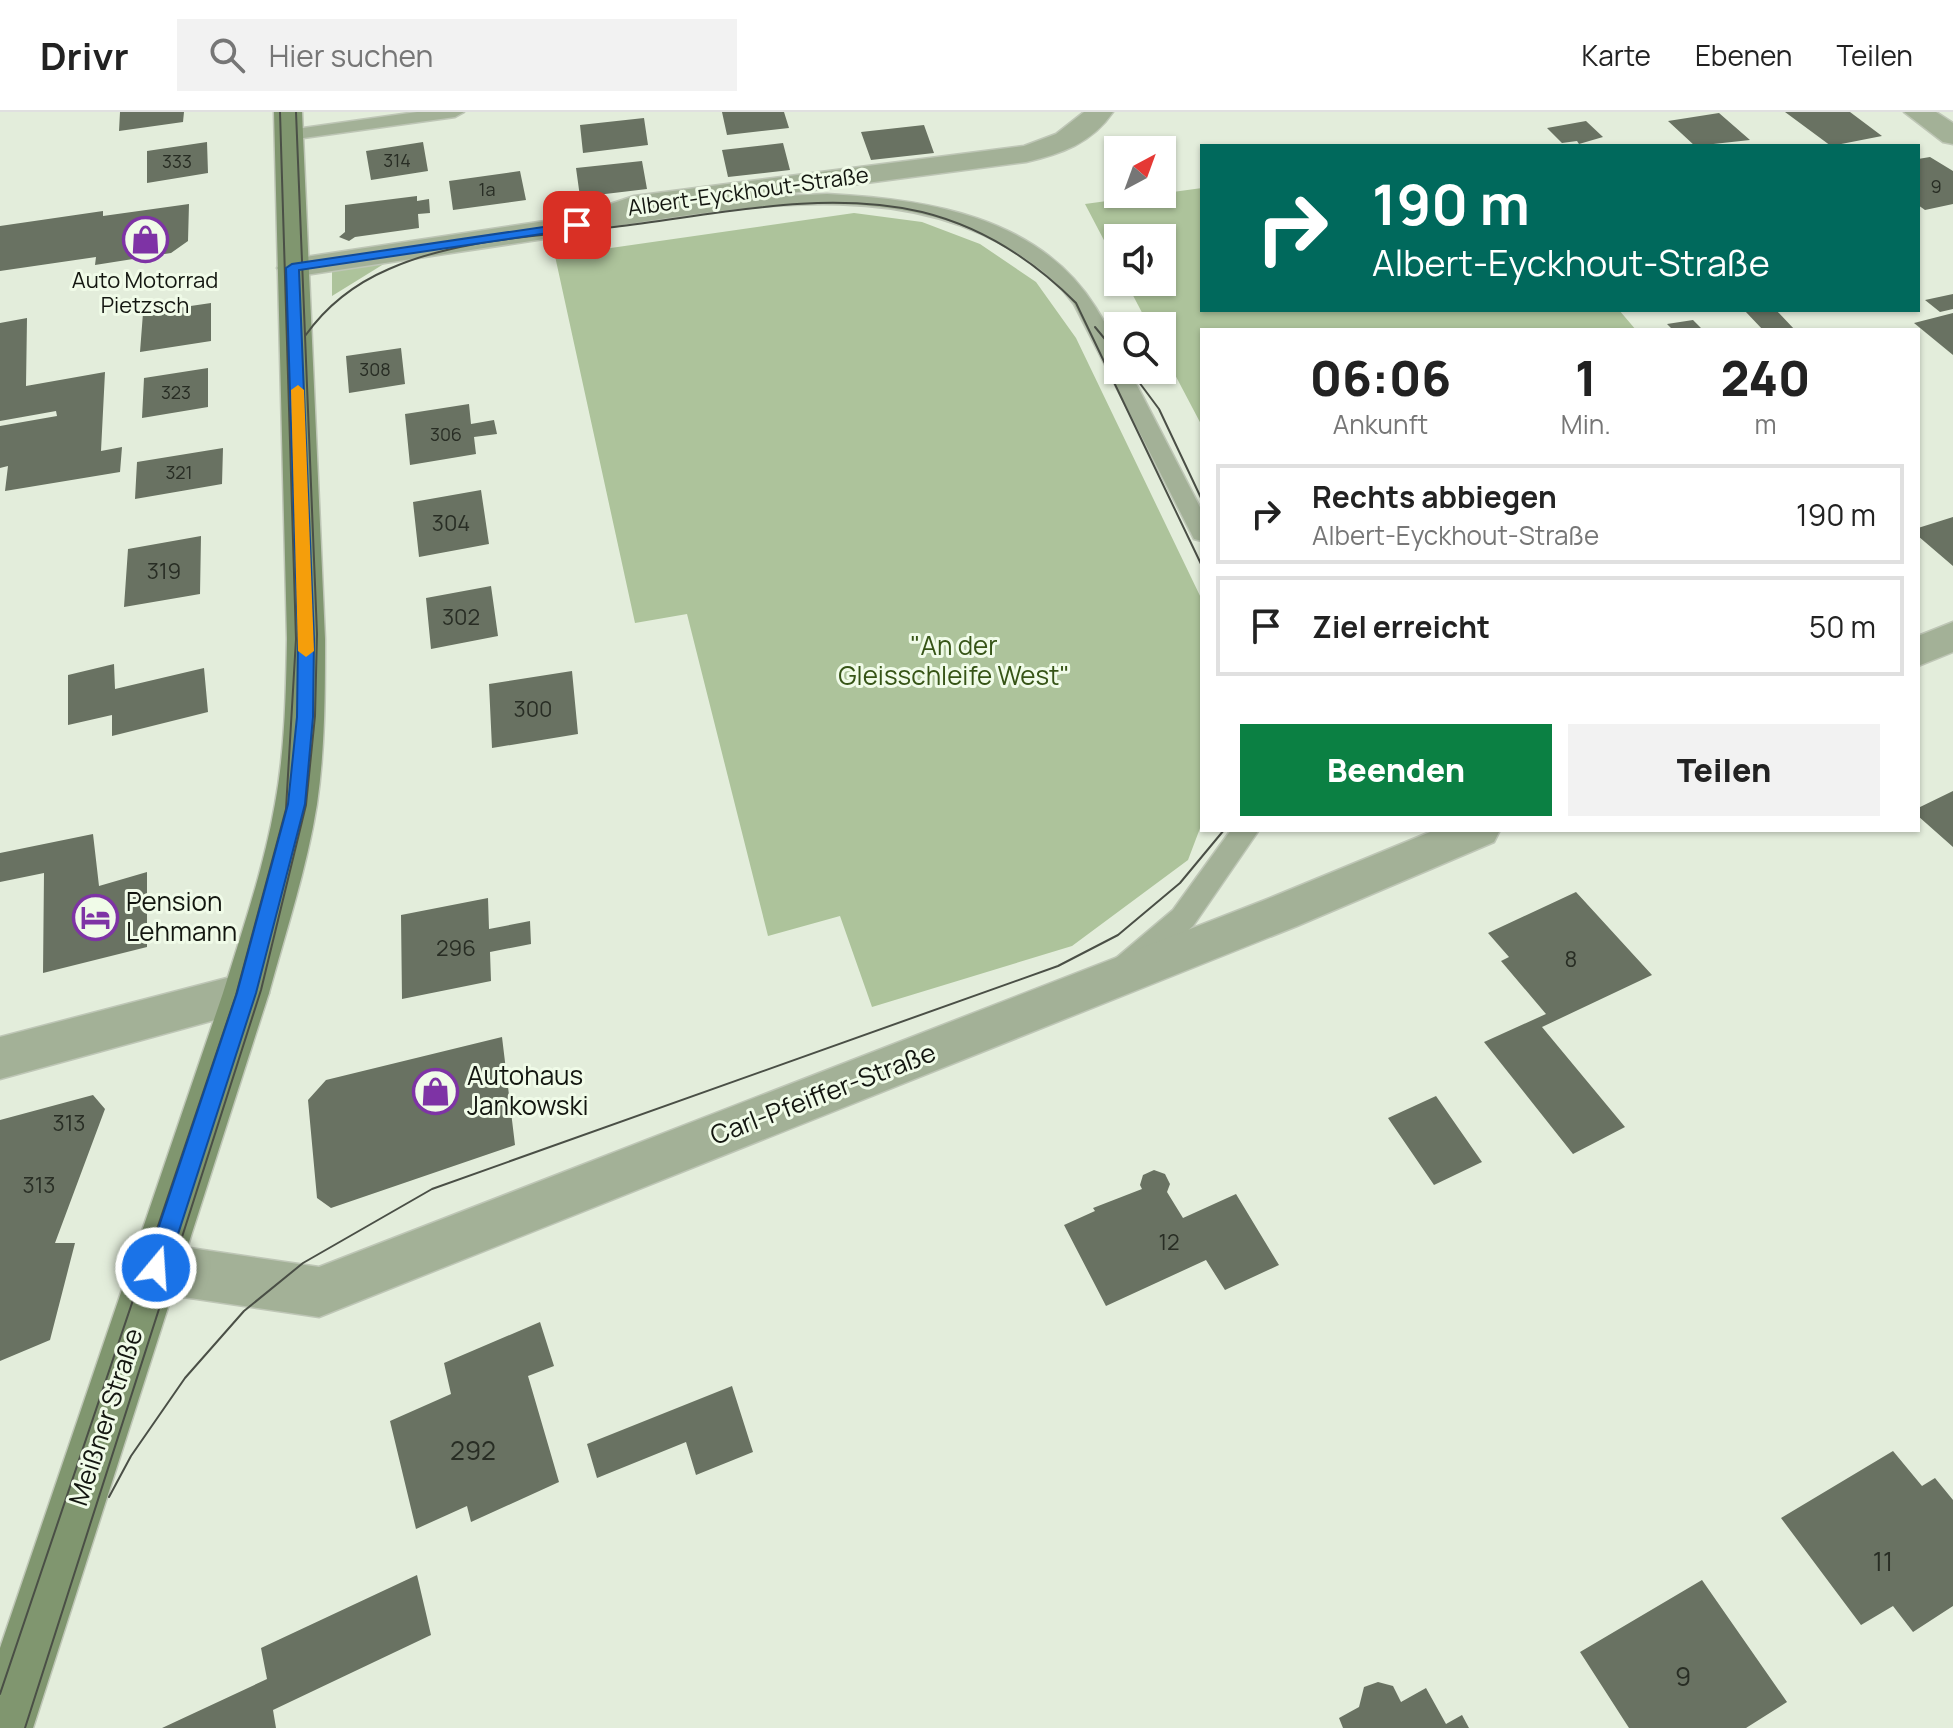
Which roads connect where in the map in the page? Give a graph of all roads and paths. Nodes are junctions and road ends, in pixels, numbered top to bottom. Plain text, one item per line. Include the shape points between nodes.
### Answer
1 (455, 112) edge
2 (1099, 112) edge
3 (1918, 112) edge
4 (288, 124) edge
5 (1953, 136) edge
6 (577, 225) junction
7 (292, 268) junction
8 (1104, 341) edge
9 (1126, 384) edge
10 (1200, 529) edge
11 (1953, 636) edge
12 (1920, 651) edge
13 (1245, 832) edge
14 (1474, 832) edge
15 (1109, 981) junction
16 (246, 993) junction
17 (0, 1058) edge
18 (156, 1268) junction
19 (3, 1728) edge

1 - 4 lane
2 - 6 street, Albert-Eyckhout-Straße via 1078,135 1026,154 634,205
3 - 5 street
4 - 7 main road, Meißner Straße
6 - 7 street, Albert-Eyckhout-Straße
6 - 8 lane via 808,199 887,201 936,209 1017,242 1057,272 1089,312
7 - 16 main road, Meißner Straße via 305,717 296,804
9 - 10 lane
11 - 12 street
13 - 15 lane via 1183,918
14 - 15 street, Carl-Pfeiffer-Straße
15 - 18 street, Carl-Pfeiffer-Straße via 319,1292
16 - 17 street
16 - 18 main road, Meißner Straße
18 - 19 main road, Meißner Straße

